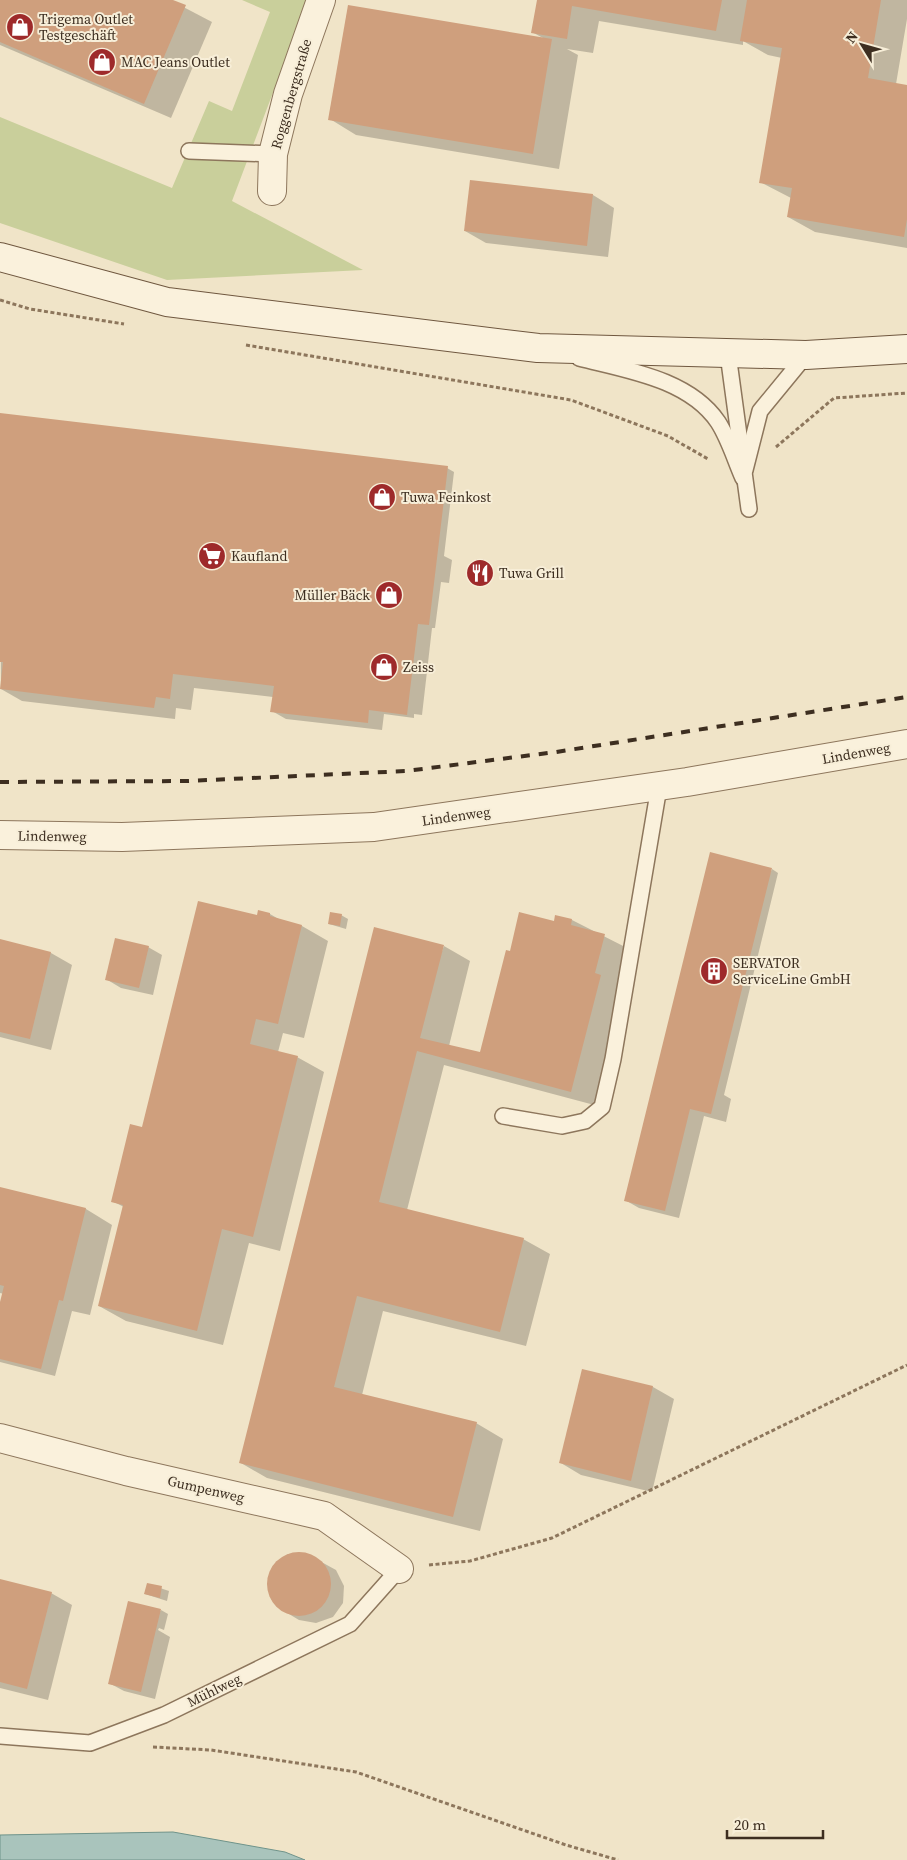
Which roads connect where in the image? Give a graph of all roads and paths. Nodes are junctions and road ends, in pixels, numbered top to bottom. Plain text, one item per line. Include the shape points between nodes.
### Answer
1 (321, 0) edge
2 (189, 151) dead end
3 (273, 154) junction
4 (272, 191) dead end
5 (0, 257) edge
6 (0, 300) edge
7 (132, 325) dead end
8 (244, 344) dead end
9 (538, 348) junction
10 (907, 349) edge
11 (728, 354) junction
12 (806, 354) junction
13 (907, 393) edge
14 (743, 478) junction
15 (749, 509) dead end
16 (907, 744) edge
17 (659, 786) junction
18 (0, 835) edge
19 (503, 1116) dead end
20 (907, 1365) edge
21 (0, 1438) edge
22 (399, 1569) junction
23 (0, 1736) edge
24 (146, 1746) dead end
25 (618, 1860) edge

1 - 3 street, Roggenbergstraße via 288,94
2 - 3 lane
3 - 4 street, Roggenbergstraße
5 - 9 street via 167,302
6 - 7 path via 30,309
8 - 14 path via 571,400 668,436
9 - 11 street
9 - 14 lane via 651,377 697,399 718,423
10 - 12 street
11 - 12 street
11 - 14 lane
12 - 14 lane via 760,412
13 - 14 path via 834,398 788,435
14 - 15 lane
16 - 17 street, Lindenweg
17 - 18 street, Lindenweg via 374,827 122,837
17 - 19 lane via 602,1107 585,1121 562,1126
20 - 22 path via 552,1538 470,1561
21 - 22 street, Gumpenweg via 126,1471 324,1516
22 - 23 lane, Mühlweg via 350,1624 164,1715 90,1743
24 - 25 path via 211,1750 356,1772

